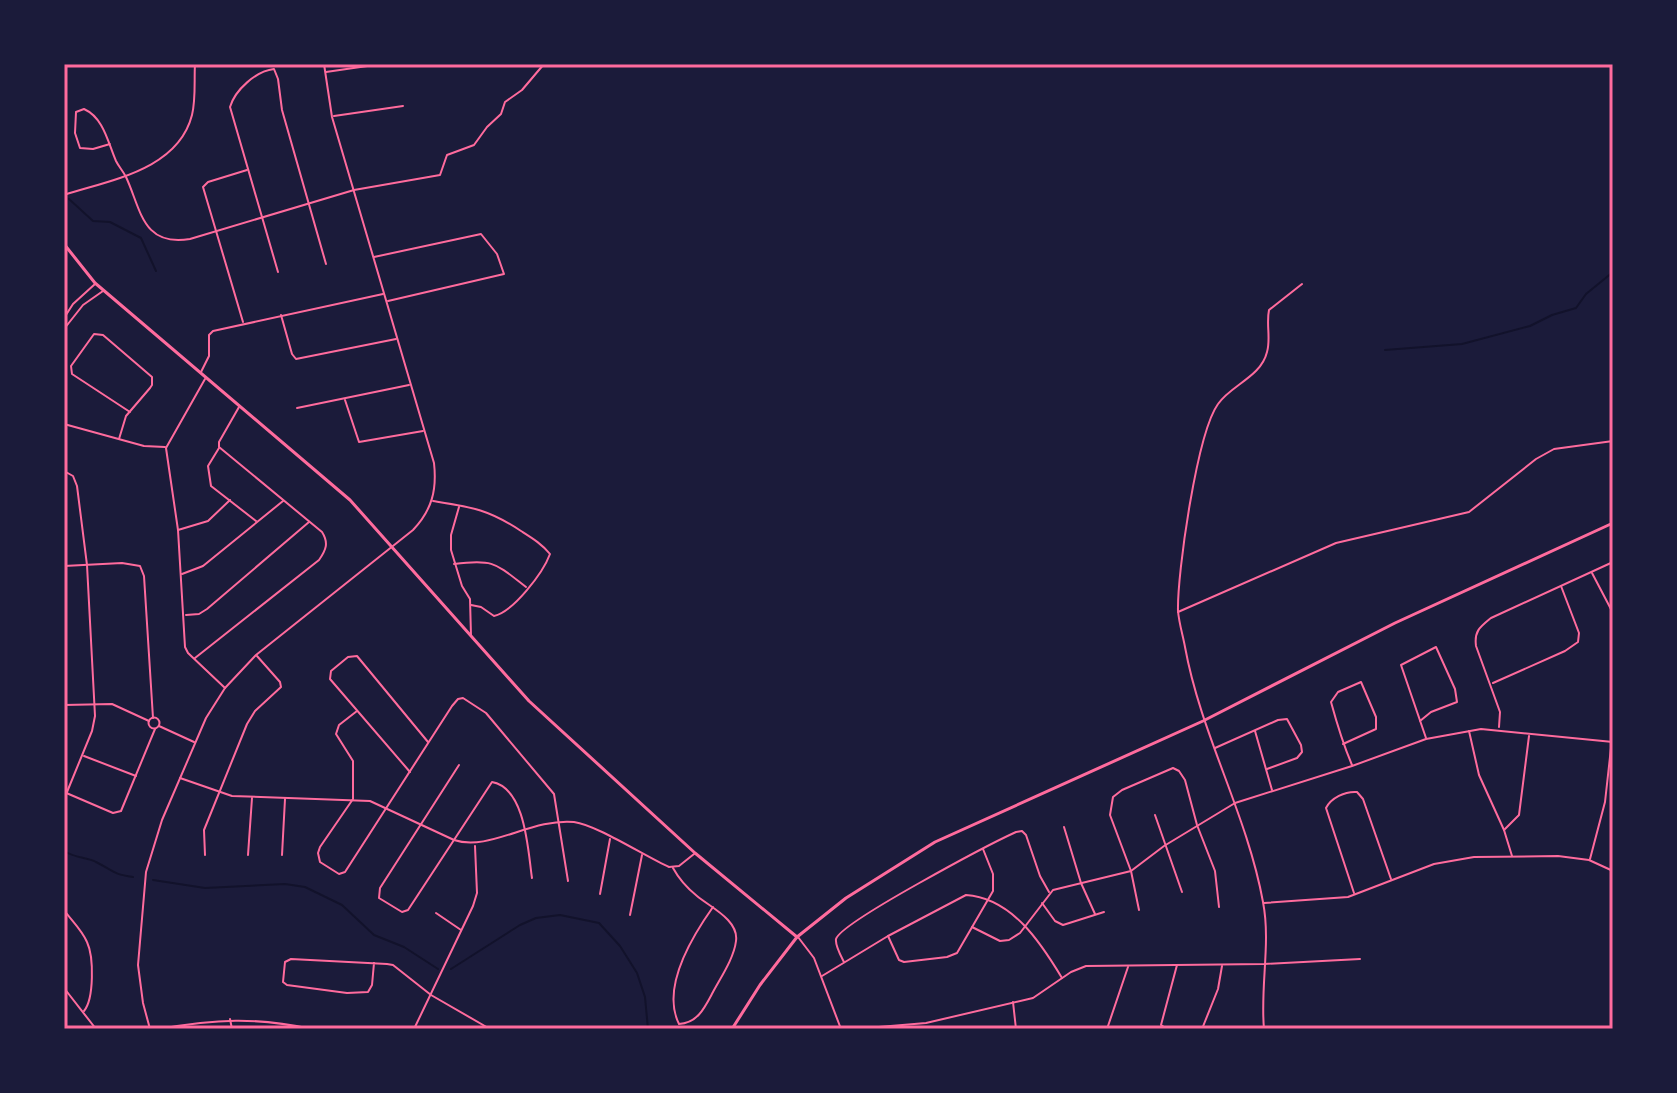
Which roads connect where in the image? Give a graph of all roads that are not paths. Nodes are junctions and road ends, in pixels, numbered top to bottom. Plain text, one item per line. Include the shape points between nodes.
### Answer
1 (195, 64) edge
2 (324, 64) edge
3 (381, 64) edge
4 (544, 64) edge
5 (326, 72) junction
6 (403, 106) dead end
7 (332, 117) junction
8 (110, 144) junction
9 (249, 170) junction
10 (126, 175) junction
11 (354, 190) junction
12 (64, 195) edge
13 (307, 204) junction
14 (263, 217) junction
15 (216, 232) junction
16 (64, 244) edge
17 (374, 257) junction
18 (326, 264) dead end
19 (278, 272) dead end
20 (95, 283) junction
21 (1302, 284) dead end
22 (104, 291) junction
23 (384, 294) junction
24 (386, 302) junction
25 (281, 315) junction
26 (64, 318) edge
27 (243, 323) junction
28 (64, 329) edge
29 (397, 339) junction
30 (200, 373) junction
31 (206, 378) junction
32 (411, 385) junction
33 (344, 398) junction
34 (240, 406) junction
35 (297, 408) dead end
36 (130, 412) junction
37 (64, 424) edge
38 (424, 430) junction
39 (119, 439) junction
40 (1613, 441) edge
41 (219, 447) junction
42 (166, 448) junction
43 (64, 471) edge
44 (231, 499) junction
45 (284, 500) junction
46 (433, 501) junction
47 (459, 505) junction
48 (257, 522) junction
49 (309, 522) junction
50 (1613, 523) edge
51 (178, 530) junction
52 (392, 548) junction
53 (1613, 562) edge
54 (454, 564) junction
55 (87, 565) junction
56 (64, 566) edge
57 (1592, 572) junction
58 (182, 574) junction
59 (1561, 585) junction
60 (527, 587) junction
61 (471, 605) junction
62 (1178, 612) junction
63 (1613, 613) edge
64 (185, 615) junction
65 (471, 637) junction
66 (256, 655) junction
67 (195, 658) junction
68 (1491, 684) junction
69 (225, 688) junction
70 (95, 703) junction
71 (64, 705) edge
72 (357, 711) junction
73 (151, 719) junction
74 (1203, 721) junction
75 (1420, 721) junction
76 (159, 726) junction
77 (155, 729) junction
78 (1499, 729) junction
79 (1255, 730) junction
80 (1469, 730) junction
81 (1613, 730) edge
82 (1529, 735) junction
83 (1426, 739) junction
84 (1612, 742) edge
85 (194, 743) junction
86 (429, 743) junction
87 (1343, 744) junction
88 (1214, 748) junction
89 (83, 756) junction
90 (459, 765) dead end
91 (1352, 766) junction
92 (1267, 769) junction
93 (410, 772) junction
94 (136, 776) junction
95 (180, 778) junction
96 (1272, 791) junction
97 (65, 792) edge
98 (219, 793) junction
99 (252, 797) junction
100 (285, 797) junction
101 (353, 799) junction
102 (1235, 803) junction
103 (387, 808) junction
104 (1155, 815) dead end
105 (559, 822) junction
106 (1197, 825) junction
107 (422, 826) junction
108 (1064, 827) dead end
109 (525, 829) junction
110 (1504, 830) junction
111 (610, 838) junction
112 (454, 840) junction
113 (475, 845) junction
114 (1164, 846) junction
115 (983, 848) junction
116 (695, 853) junction
117 (642, 854) junction
118 (205, 855) dead end
119 (248, 855) dead end
120 (282, 855) dead end
121 (1512, 856) junction
122 (1589, 860) junction
123 (673, 868) junction
124 (1131, 871) junction
125 (1613, 871) edge
126 (532, 878) dead end
127 (1392, 880) junction
128 (568, 881) dead end
129 (1081, 883) junction
130 (1182, 892) dead end
131 (1050, 893) junction
132 (600, 894) dead end
133 (1355, 894) junction
134 (988, 901) junction
135 (1042, 903) junction
136 (1264, 903) junction
137 (713, 907) junction
138 (1219, 907) dead end
139 (64, 910) edge
140 (1139, 910) dead end
141 (1104, 912) dead end
142 (436, 913) dead end
143 (1095, 914) junction
144 (630, 915) dead end
145 (1025, 926) junction
146 (972, 927) junction
147 (462, 931) junction
148 (888, 936) junction
149 (797, 937) junction
150 (1360, 959) dead end
151 (844, 962) junction
152 (374, 963) junction
153 (1264, 964) junction
154 (1177, 965) junction
155 (1222, 965) junction
156 (1128, 966) junction
157 (822, 976) junction
158 (1062, 978) junction
159 (64, 988) edge
160 (431, 995) junction
161 (1013, 1002) junction
162 (84, 1011) junction
163 (230, 1019) junction
164 (415, 1028) edge
165 (96, 1029) edge
166 (150, 1029) edge
167 (160, 1029) edge
168 (232, 1029) edge
169 (311, 1029) edge
170 (420, 1029) edge
171 (490, 1029) edge
172 (732, 1029) edge
173 (841, 1029) edge
174 (856, 1029) edge
175 (1016, 1029) edge
176 (1107, 1029) edge
177 (1167, 1029) edge
178 (1202, 1029) edge
179 (1264, 1029) edge

1 - 10 street via 191,115 183,134 167,155
2 - 5 street
3 - 5 street
4 - 11 street via 505,102 474,145 447,155 440,175
5 - 7 street
6 - 7 street
7 - 11 street
8 - 8 street via 90,111 76,112 80,148
8 - 10 street
9 - 13 street via 231,101 252,78 274,69
9 - 14 street
9 - 15 street via 204,184
10 - 12 street
10 - 15 street via 141,220 155,233 182,240
11 - 13 street
11 - 17 street
13 - 14 street
13 - 18 street
14 - 15 street
14 - 19 street
15 - 27 street
16 - 20 main road
17 - 23 street
17 - 24 street via 481,234 503,267 504,274
20 - 22 main road
20 - 26 street
21 - 62 street via 1269,310 1266,357 1216,405 1192,494
22 - 28 street via 83,305
22 - 30 main road
23 - 24 street
23 - 25 street
24 - 29 street
25 - 27 street
25 - 29 street via 296,359
27 - 30 street via 209,335 209,356
29 - 32 street
30 - 31 main road
31 - 34 main road
31 - 42 street
32 - 33 street
32 - 38 street
33 - 35 street
33 - 38 street via 359,442
34 - 41 street
34 - 52 main road via 350,500
36 - 36 street via 152,385 152,377 103,335 94,334 71,366 72,374
36 - 39 street
37 - 39 street
38 - 46 street via 434,463
39 - 42 street
40 - 62 street via 1554,449 1469,512 1336,543
41 - 44 street via 208,466 209,479
41 - 45 street
42 - 51 street
43 - 55 street via 77,486
44 - 48 street
44 - 51 street via 208,521
45 - 48 street
45 - 49 street
46 - 47 street
46 - 52 street via 421,522
47 - 54 street via 451,535
47 - 60 street via 496,514 546,548 550,557
48 - 58 street via 203,566
49 - 64 street via 207,609
49 - 67 street via 326,539 319,560
50 - 74 main road via 1395,623
51 - 58 street
52 - 65 main road
52 - 66 street
53 - 57 street
54 - 60 street via 491,562
54 - 61 street
55 - 56 street
55 - 70 street
55 - 73 street via 135,563 143,570
57 - 59 street
57 - 63 street
58 - 64 street
59 - 68 street via 1479,627 1476,646
59 - 68 street via 1578,642
60 - 61 street via 501,615
61 - 65 street
62 - 74 street
64 - 67 street via 185,647
65 - 116 main road via 529,701
66 - 69 street
66 - 98 street via 281,687 255,711
67 - 69 street
68 - 78 street
69 - 85 street
70 - 71 street
70 - 73 street
70 - 89 street
72 - 86 street via 330,676 352,655 363,660
72 - 93 street
72 - 101 street via 336,734 353,761
73 - 76 street via 158,719
73 - 77 street
74 - 88 street
74 - 149 main road via 935,842 846,898
75 - 75 street via 1401,665 1435,646 1457,702
75 - 83 street
76 - 77 street
76 - 85 street
77 - 94 street
78 - 80 street
78 - 82 street
79 - 88 street
79 - 92 street
79 - 92 street via 1287,719 1301,745 1297,758
80 - 83 street
80 - 110 street via 1479,775
81 - 84 street
82 - 84 street
82 - 110 street via 1519,815
83 - 91 street
84 - 122 street via 1605,802
85 - 95 street
86 - 93 street
86 - 105 street via 455,702 468,698 550,788
87 - 87 street via 1331,702 1338,692 1361,682 1377,726
87 - 91 street
88 - 102 street
89 - 94 street
89 - 97 street
90 - 107 street
91 - 96 street
92 - 96 street
93 - 103 street
94 - 97 street via 117,812
95 - 98 street
95 - 166 street via 152,848 142,893 138,965
96 - 102 street
98 - 99 street
98 - 118 street via 204,830
99 - 100 street
99 - 119 street
100 - 101 street
100 - 120 street
101 - 103 street
101 - 103 street via 318,853 320,862 339,874
102 - 106 street
102 - 136 street
103 - 107 street
104 - 114 street
105 - 109 street
105 - 111 street via 580,823
105 - 128 street
106 - 114 street
106 - 124 street via 1185,780 1173,768 1116,794 1110,815
106 - 138 street via 1215,871
107 - 112 street
107 - 112 street via 379,892 381,900 402,912
108 - 129 street
109 - 112 street via 521,809 492,782
109 - 113 street
109 - 126 street
110 - 121 street
111 - 117 street
111 - 132 street
112 - 113 street
113 - 147 street via 477,893
114 - 124 street
114 - 130 street
115 - 131 street via 1025,832
115 - 134 street via 994,882
115 - 151 street via 837,936
116 - 123 street
116 - 149 main road
117 - 123 street
117 - 144 street
121 - 122 street
121 - 127 street via 1449,860
122 - 125 street
123 - 137 street
124 - 129 street
124 - 140 street
127 - 133 street
127 - 133 street via 1363,799 1357,792 1343,794 1326,808
129 - 131 street
129 - 143 street
131 - 135 street
133 - 136 street
134 - 145 street
134 - 146 street
134 - 148 street via 966,895
135 - 143 street via 1063,925
135 - 145 street
136 - 153 street
137 - 137 street via 733,927 736,943 703,1010 679,1024 673,983
139 - 162 street via 90,951 91,997
141 - 143 street
142 - 147 street
145 - 146 street via 1005,941
145 - 158 street
146 - 148 street via 954,955 911,962 899,960
147 - 160 street
148 - 151 street
149 - 157 street
149 - 172 main road
150 - 153 street
151 - 157 street
152 - 152 street via 287,959 283,982 368,992
152 - 160 street via 397,966
153 - 155 street
153 - 179 street
154 - 155 street
154 - 156 street
154 - 177 street via 1162,1014 1161,1025
155 - 178 street
156 - 158 street via 1086,966
156 - 176 street
157 - 173 street
158 - 161 street via 1041,995
159 - 162 street
160 - 164 street
160 - 171 street
161 - 174 street via 926,1023
161 - 175 street
162 - 165 street
163 - 167 street
163 - 168 street
163 - 169 street
164 - 170 street

